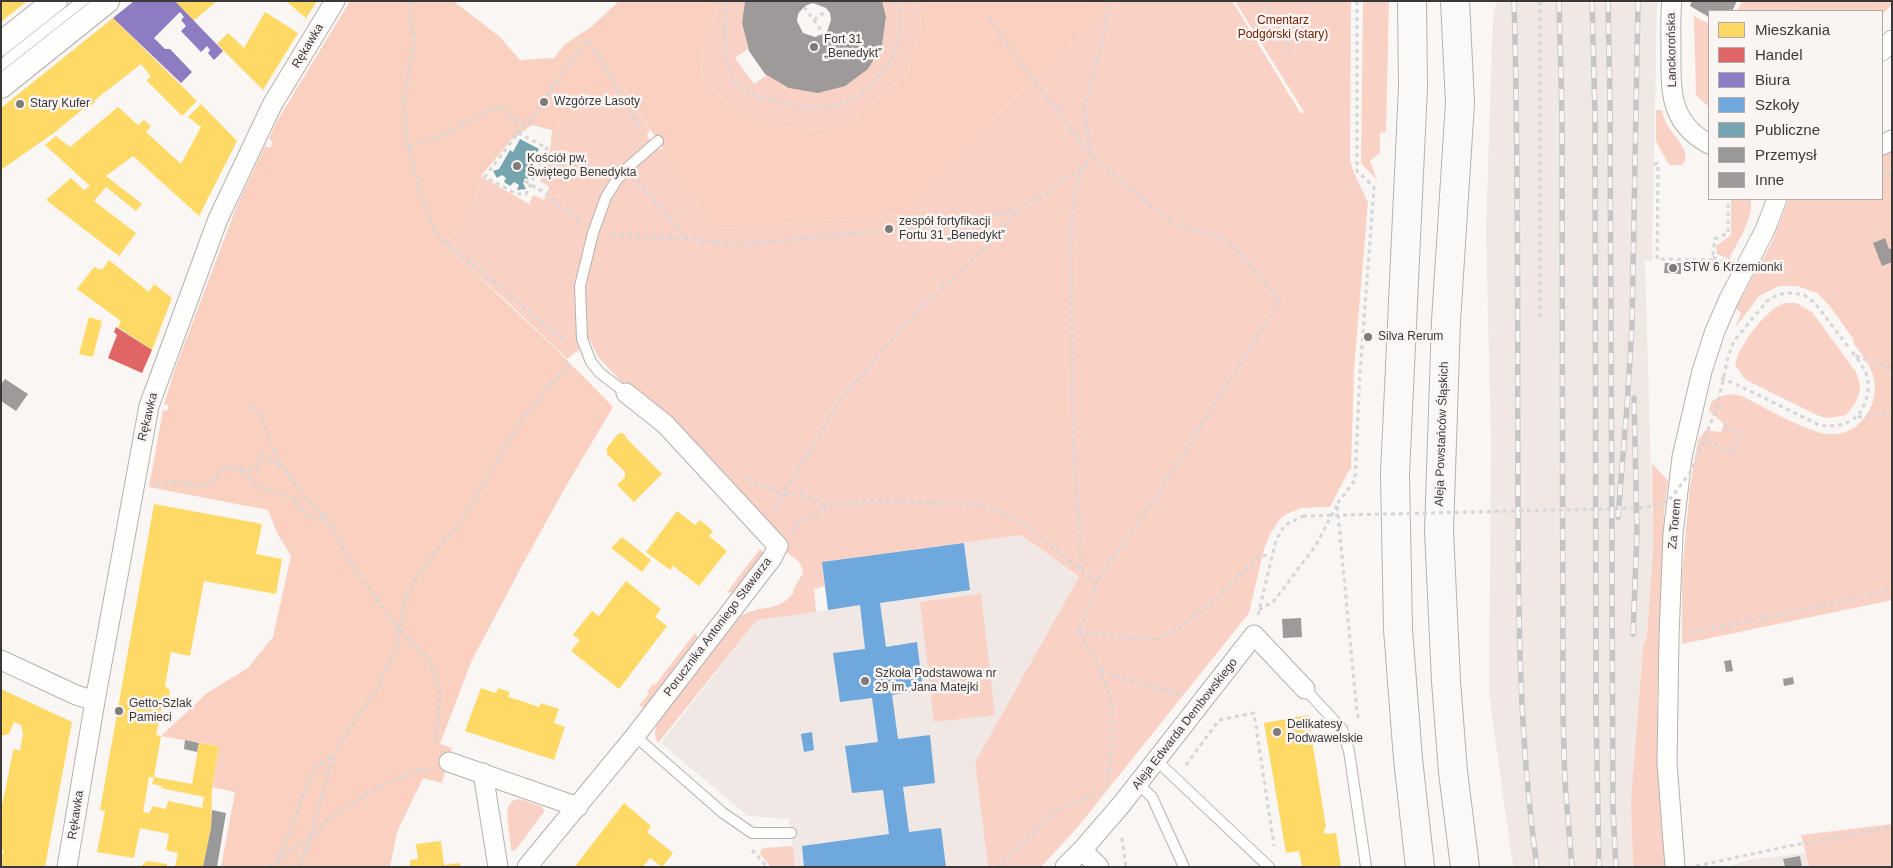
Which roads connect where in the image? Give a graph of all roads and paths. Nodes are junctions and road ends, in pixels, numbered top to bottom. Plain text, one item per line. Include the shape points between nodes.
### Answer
1 (56, 1) edge
2 (82, 1) edge
3 (107, 1) edge
4 (335, 1) edge
5 (411, 1) edge
6 (727, 1) edge
7 (898, 1) edge
8 (1109, 1) edge
9 (1263, 1) edge
10 (1357, 1) edge
11 (1412, 1) edge
12 (1455, 1) edge
13 (1466, 1) edge
14 (1540, 1) edge
15 (1672, 1) edge
16 (804, 7) dead end
17 (828, 10) dead end
18 (989, 17) dead end
19 (814, 20) junction
20 (824, 34) dead end
21 (1892, 40) edge
22 (1, 44) edge
23 (1883, 50) edge
24 (1291, 53) dead end
25 (1, 65) edge
26 (1, 86) edge
27 (1460, 103) junction
28 (525, 122) junction
29 (518, 133) junction
30 (1708, 143) edge
31 (655, 144) joint
32 (409, 147) junction
33 (1091, 155) junction
34 (1654, 164) dead end
35 (626, 169) junction
36 (1082, 170) junction
37 (524, 181) dead end
38 (531, 185) junction
39 (1728, 200) edge
40 (1776, 200) edge
41 (1020, 208) junction
42 (593, 233) junction
43 (687, 239) junction
44 (1713, 257) junction
45 (1726, 263) dead end
46 (1540, 317) dead end
47 (580, 356) junction
48 (1855, 356) junction
49 (591, 362) junction
50 (1892, 369) edge
51 (1702, 371) junction
52 (626, 393) joint
53 (252, 406) dead end
54 (1892, 413) edge
55 (1857, 417) junction
56 (1723, 427) dead end
57 (1704, 440) junction
58 (280, 464) junction
59 (240, 470) junction
60 (742, 474) dead end
61 (148, 487) dead end
62 (783, 494) junction
63 (1337, 504) junction
64 (828, 507) junction
65 (326, 518) junction
66 (766, 531) junction
67 (778, 546) junction
68 (1271, 555) junction
69 (1079, 569) junction
70 (1096, 582) junction
71 (1892, 589) edge
72 (399, 630) junction
73 (1078, 631) junction
74 (1669, 637) junction
75 (1, 660) edge
76 (1100, 669) junction
77 (1305, 689) joint
78 (1187, 696) dead end
79 (95, 701) junction
80 (1361, 728) dead end
81 (635, 736) junction
82 (432, 751) dead end
83 (333, 757) junction
84 (1156, 760) junction
85 (449, 762) joint
86 (1179, 763) dead end
87 (483, 773) junction
88 (1138, 784) junction
89 (578, 806) junction
90 (1892, 827) edge
91 (791, 833) dead end
92 (310, 839) junction
93 (1082, 850) junction
94 (1278, 852) dead end
95 (278, 859) junction
96 (67, 867) edge
97 (270, 867) edge
98 (298, 867) edge
99 (498, 867) edge
100 (527, 867) edge
101 (998, 867) edge
102 (1065, 867) edge
103 (1099, 867) edge
104 (1184, 867) edge
105 (1269, 867) edge
106 (1366, 867) edge
107 (1420, 867) edge
108 (1465, 867) edge
109 (1675, 867) edge
110 (1692, 867) edge

1 - 22 street
2 - 25 lane
3 - 26 street
4 - 79 street, Rękawka via 272,105 218,219 149,406
5 - 32 path via 414,40 403,100
6 - 7 path via 726,53 734,79 756,97 813,108 849,100 878,78 889,64 896,46 900,29
8 - 33 path via 1084,110
9 - 24 path via 1284,34
10 - 63 path via 1357,171 1374,187 1354,480
11 - 107 main road via 1413,87 1395,474 1398,628
12 - 27 main road, Aleja Powstańców Śląskich
13 - 27 main road
14 - 46 path
15 - 30 street, Lanckorońska via 1671,84 1675,108 1688,130
16 - 19 path
17 - 19 path
18 - 33 path
19 - 20 path
21 - 23 street
27 - 108 main road, Aleja Powstańców Śląskich via 1441,420 1439,531 1453,772
28 - 29 path
28 - 31 path via 531,121 562,72 589,40
28 - 32 path via 513,120 508,109 502,108
29 - 38 path via 547,148
29 - 38 path via 485,177 517,194 526,194
31 - 35 lane
32 - 47 path via 420,192 439,237 546,324
33 - 36 path
33 - 70 path via 1179,227 1218,236 1233,245 1280,301 1149,508
34 - 44 path via 1658,163 1656,259 1712,260
35 - 42 lane via 606,197
35 - 43 path
36 - 41 path
36 - 69 path via 1074,194 1071,227 1073,434
37 - 38 path
38 - 42 path
39 - 44 path via 1728,233 1715,240
40 - 51 street, Za Torem via 1765,230 1715,331
41 - 43 path via 950,224 739,245
41 - 62 path via 981,253 916,312 842,397
42 - 43 path
42 - 49 lane via 580,286 582,339
44 - 45 path
47 - 49 path
47 - 72 path via 549,386 516,428 466,514 422,569 405,598
48 - 50 path
48 - 55 path via 1867,378 1868,392
48 - 57 path, bridge via 1815,303 1793,292 1779,294 1767,301 1734,341 1717,408
49 - 52 lane
51 - 55 path via 1819,425 1833,427
51 - 74 street, Za Torem via 1682,457 1673,534
52 - 66 street, Porucznika Antoniego Stawarza via 665,424
53 - 58 path via 259,414
54 - 55 path
56 - 57 path via 1740,432 1733,453
57 - 68 path, bridge via 1684,483 1660,505 1302,516 1285,525
58 - 59 path via 262,455 257,470
58 - 65 path
59 - 61 path via 226,466 202,486 176,481
59 - 65 path via 251,481 296,500 303,514
60 - 62 path via 756,484
62 - 64 path via 805,496
62 - 66 path
63 - 68 path via 1316,545 1274,601 1259,610
63 - 80 path
64 - 67 path via 798,523 786,541
64 - 69 path via 872,501 977,504 1021,522
65 - 72 path via 362,579
66 - 67 street, Porucznika Antoniego Stawarza
67 - 81 street, Porucznika Antoniego Stawarza
68 - 73 path via 1259,556 1216,599 1175,631 1159,639
69 - 70 path
70 - 73 path via 1093,599
71 - 74 path
72 - 82 path via 430,661 440,694 436,742
72 - 83 path via 396,650 378,688
73 - 76 path
74 - 109 street, Za Torem via 1667,763
75 - 79 street
76 - 78 path via 1130,681
76 - 101 path via 1111,700 1112,749 1106,792 1057,810
77 - 84 street, Aleja Edwarda Dembowskiego via 1254,635
77 - 106 lane via 1342,729 1349,750
79 - 96 street, Rękawka
81 - 89 street, Porucznika Antoniego Stawarza
81 - 91 lane via 752,833
83 - 92 path
83 - 95 path via 318,764
84 - 88 street, Aleja Edwarda Dembowskiego
84 - 105 lane
85 - 87 street
85 - 92 path via 444,776 425,769 405,774 358,800 327,820
86 - 94 path via 1185,767 1219,720 1254,713 1273,845
87 - 89 street
87 - 99 street
88 - 93 street, Aleja Edwarda Dembowskiego
88 - 104 lane via 1152,798
89 - 100 street, Porucznika Antoniego Stawarza
90 - 110 path
92 - 95 path
92 - 98 path
93 - 102 street, Aleja Edwarda Dembowskiego
93 - 103 street
95 - 97 path

